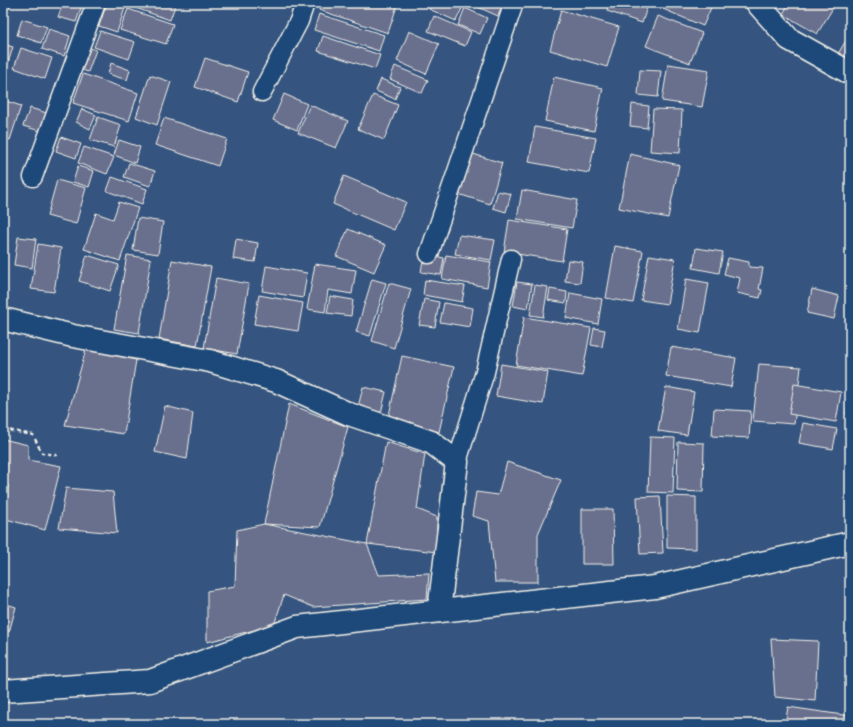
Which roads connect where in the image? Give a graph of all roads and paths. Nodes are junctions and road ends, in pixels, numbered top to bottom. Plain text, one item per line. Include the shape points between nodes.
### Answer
1 (96, 3) edge
2 (305, 3) edge
3 (514, 3) edge
4 (757, 3) edge
5 (850, 73) edge
6 (262, 92) dead end
7 (34, 177) dead end
8 (430, 254) dead end
9 (511, 259) dead end
10 (3, 319) edge
11 (3, 429) edge
12 (57, 455) dead end
13 (457, 462) junction
14 (850, 543) edge
15 (439, 611) junction
16 (3, 691) edge

1 - 7 lane
2 - 6 lane via 299,21
3 - 8 lane
4 - 5 street via 789,39
9 - 13 lane via 485,372
10 - 13 street via 73,336 210,361 276,381 349,414 431,442
11 - 12 path via 34,435 42,453
13 - 15 street
14 - 15 street via 655,587
15 - 16 street via 298,627 150,680

